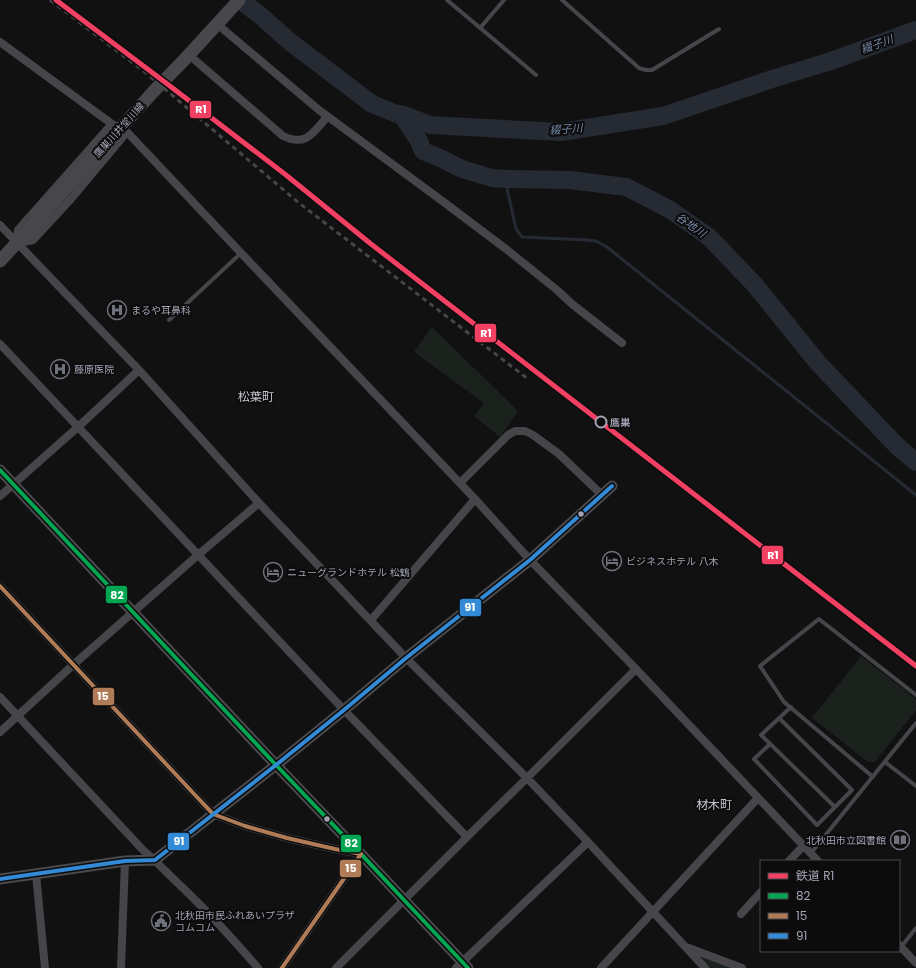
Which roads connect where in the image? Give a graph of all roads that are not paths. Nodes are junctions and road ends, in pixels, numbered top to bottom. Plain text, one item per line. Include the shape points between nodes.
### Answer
1 (239, 0) edge
2 (446, 0) edge
3 (504, 0) edge
4 (562, 0) edge
5 (220, 22) junction
6 (480, 28) junction
7 (719, 29) dead end
8 (0, 42) edge
9 (191, 60) junction
10 (536, 76) dead end
11 (327, 117) junction
12 (112, 124) junction
13 (127, 132) junction
14 (0, 226) edge
15 (17, 243) junction
16 (241, 253) junction
17 (0, 261) edge
18 (169, 320) dead end
19 (622, 343) dead end
20 (0, 344) edge
21 (139, 370) junction
22 (78, 427) junction
23 (0, 470) edge
24 (460, 483) junction
25 (13, 484) junction
26 (612, 486) dead end
27 (602, 495) junction
28 (0, 496) edge
29 (475, 499) junction
30 (259, 503) junction
31 (198, 555) junction
32 (530, 560) junction
33 (0, 586) edge
34 (134, 612) junction
35 (371, 620) junction
36 (406, 658) junction
37 (73, 665) junction
38 (636, 669) junction
39 (916, 695) edge
40 (0, 697) edge
41 (790, 707) junction
42 (344, 710) junction
43 (18, 716) junction
44 (779, 718) junction
45 (916, 723) edge
46 (0, 732) edge
47 (770, 744) junction
48 (885, 762) junction
49 (276, 765) junction
50 (873, 776) junction
51 (527, 778) junction
52 (916, 786) edge
53 (758, 798) junction
54 (835, 807) junction
55 (213, 814) junction
56 (467, 837) junction
57 (588, 842) junction
58 (804, 845) junction
59 (812, 853) junction
60 (361, 854) junction
61 (155, 860) junction
62 (790, 860) edge
63 (817, 860) edge
64 (125, 861) junction
65 (36, 874) junction
66 (0, 879) edge
67 (760, 893) edge
68 (404, 900) junction
69 (653, 912) junction
70 (741, 914) dead end
71 (916, 928) edge
72 (900, 946) edge
73 (686, 947) junction
74 (916, 963) edge
75 (462, 966) edge
76 (45, 968) edge
77 (121, 968) edge
78 (258, 968) edge
79 (282, 968) edge
80 (336, 968) edge
81 (601, 968) edge
82 (706, 968) edge
83 (742, 968) edge

1 - 5 main road, 鷹巣川井堂川線
2 - 6 lane
3 - 6 lane
4 - 7 lane via 639,68 646,70 652,70
5 - 9 main road, 鷹巣川井堂川線
5 - 11 street
6 - 10 lane
8 - 12 street
9 - 11 street via 283,136 290,139 303,140
9 - 15 main road, 鷹巣川井堂川線, bridge via 153,92
11 - 19 street via 506,249
12 - 13 street
12 - 15 street via 18,230
13 - 15 street via 33,240
13 - 16 street
14 - 15 street
15 - 17 main road, 鷹巣川井堂川線
15 - 21 street
16 - 18 lane
16 - 24 street
20 - 22 street
21 - 22 street
21 - 30 street
22 - 25 street
22 - 31 street
23 - 25 street
24 - 27 street via 508,435 515,431 525,431 559,454
24 - 29 street
25 - 28 street
25 - 34 street
26 - 27 street
27 - 32 street
29 - 32 street
29 - 35 street
30 - 31 street
30 - 35 street
31 - 34 street
31 - 42 street
32 - 36 street
32 - 38 street
33 - 37 street
34 - 37 street
34 - 49 street
35 - 36 street
36 - 42 street
36 - 51 street
37 - 43 street
37 - 55 street
38 - 51 street
38 - 53 street
39 - 41 lane via 819,619 760,666
40 - 43 street
41 - 44 lane
41 - 50 lane
42 - 49 street
42 - 56 street
43 - 46 street
43 - 61 street
44 - 47 lane via 761,735
44 - 54 lane via 852,790
45 - 48 lane
47 - 54 lane
47 - 54 lane via 754,759 817,825
48 - 50 lane
48 - 52 lane
49 - 55 street
49 - 60 street
50 - 59 lane
51 - 56 street
51 - 57 street
53 - 58 street
53 - 69 street
55 - 60 street via 287,838
55 - 61 street
56 - 68 street
57 - 69 street
57 - 75 street
58 - 59 street
58 - 62 street
59 - 63 street
60 - 68 street
60 - 79 street
61 - 64 street
61 - 78 street via 211,915
64 - 65 street
64 - 77 street
65 - 66 street
65 - 76 street
67 - 70 street
68 - 75 street
68 - 80 street
69 - 73 street
69 - 81 street
71 - 72 lane
72 - 74 street
73 - 82 street
73 - 83 street

